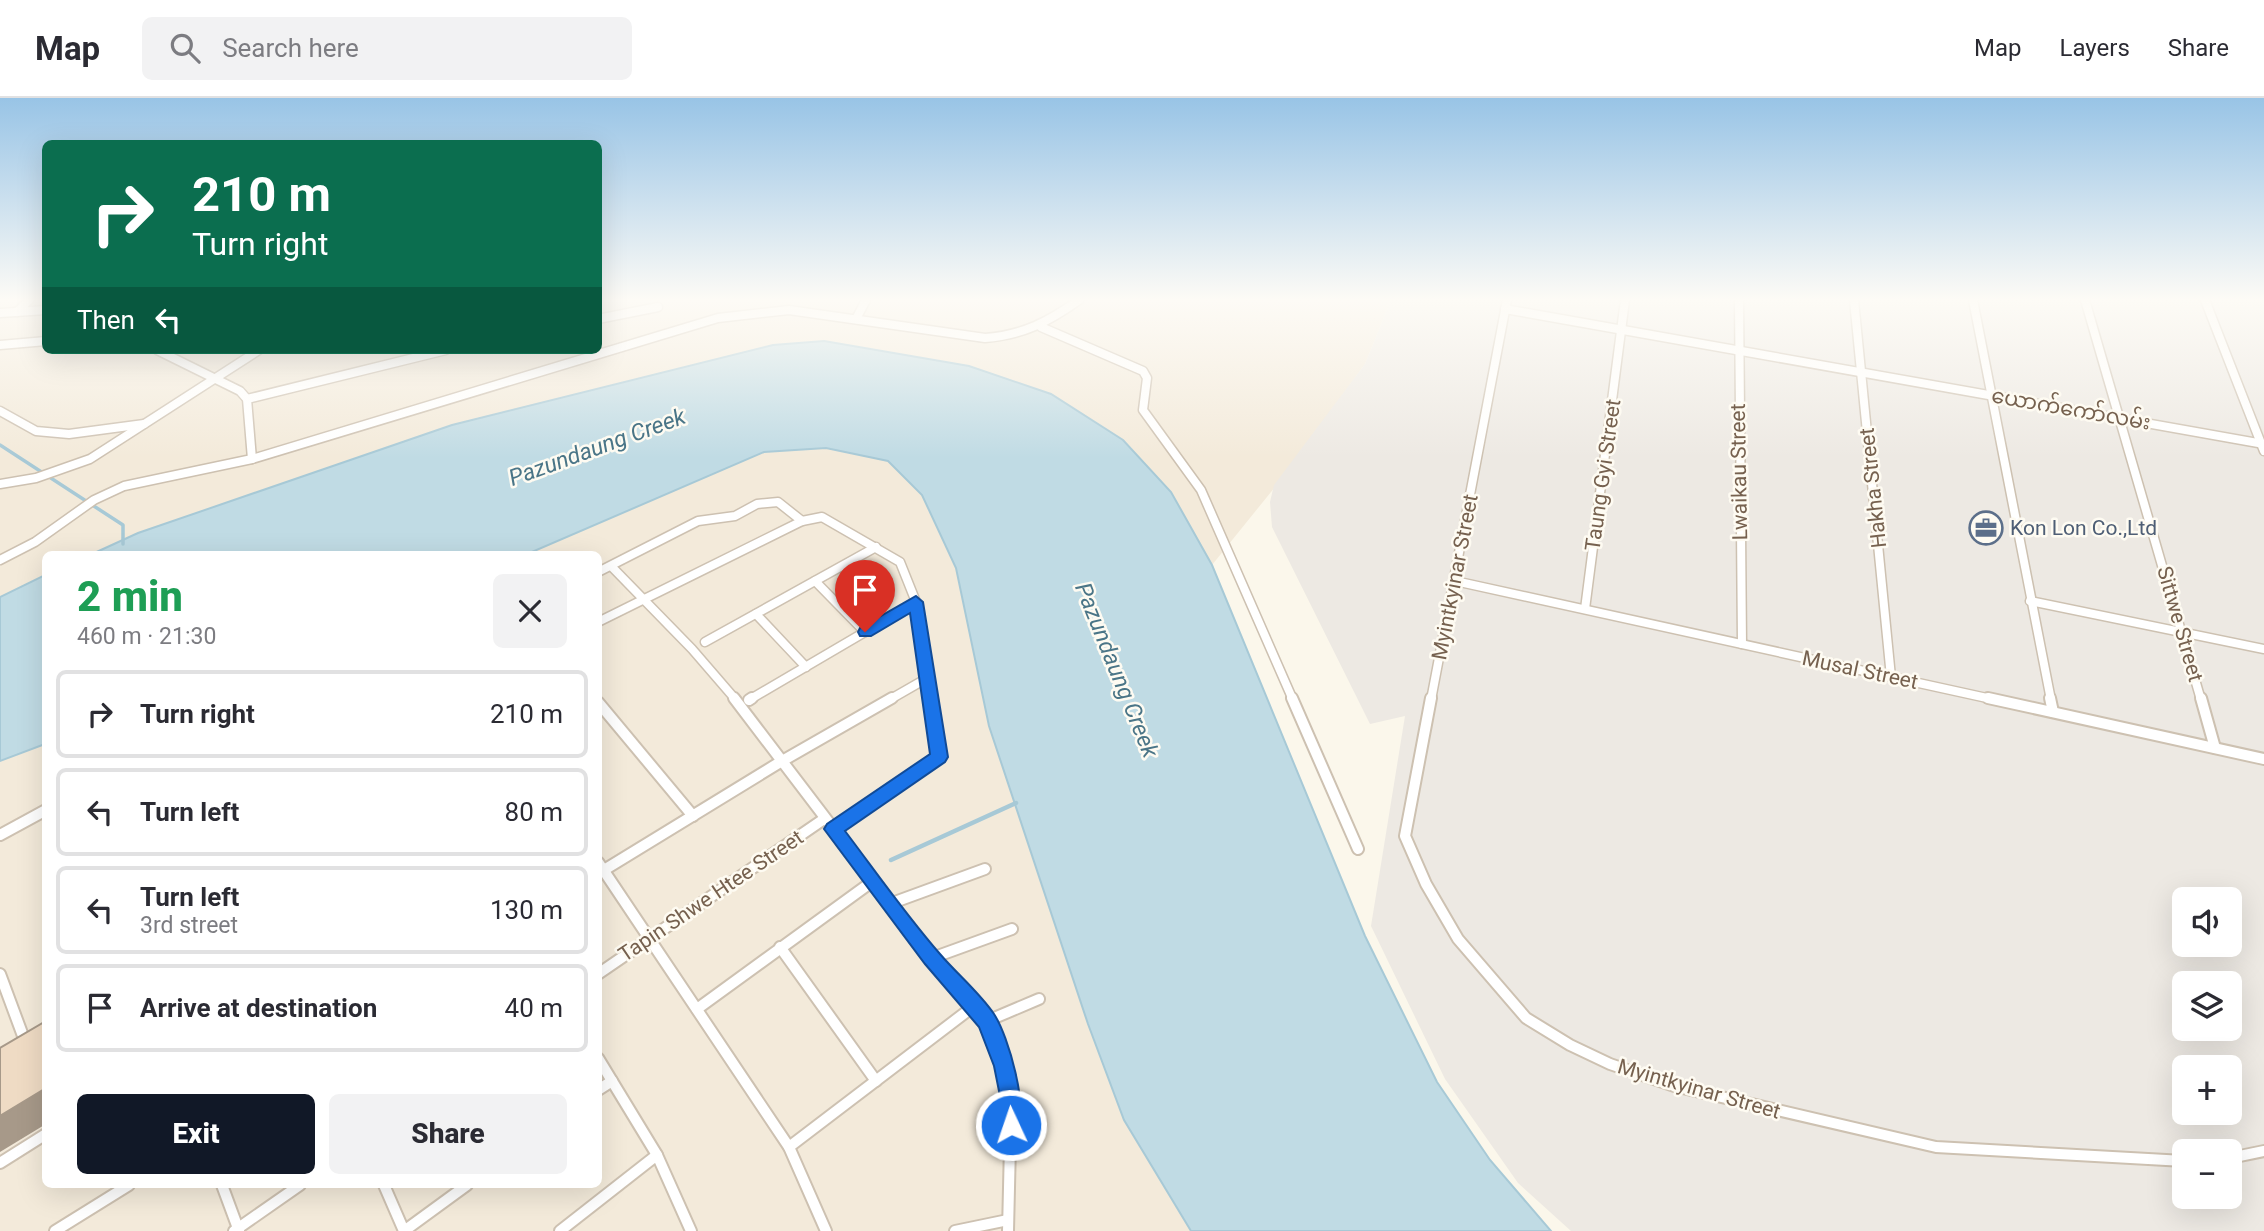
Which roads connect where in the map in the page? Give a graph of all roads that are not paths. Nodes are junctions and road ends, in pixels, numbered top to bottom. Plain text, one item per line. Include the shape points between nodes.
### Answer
1 (1101, 353) edge
2 (1497, 353) edge
3 (1619, 353) edge
4 (1738, 353) edge
5 (1754, 353) edge
6 (1859, 353) edge
7 (1983, 353) edge
8 (2101, 353) edge
9 (2226, 353) edge
10 (165, 354) edge
11 (253, 354) edge
12 (430, 354) edge
13 (599, 354) edge
14 (1861, 372) junction
15 (216, 379) junction
16 (1991, 396) junction
17 (247, 399) junction
18 (0, 411) edge
19 (2120, 418) junction
20 (149, 424) junction
21 (2263, 446) edge
22 (252, 459) junction
23 (0, 484) edge
24 (802, 521) junction
25 (876, 547) junction
26 (0, 560) edge
27 (612, 567) junction
28 (602, 571) edge
29 (815, 581) junction
30 (1455, 581) junction
31 (644, 598) junction
32 (2030, 601) junction
33 (916, 602) junction
34 (1585, 609) junction
35 (756, 614) junction
36 (602, 620) edge
37 (865, 632) junction
38 (2183, 632) junction
39 (705, 642) dead end
40 (1742, 644) junction
41 (2264, 649) edge
42 (806, 667) junction
43 (929, 677) junction
44 (1891, 677) junction
45 (749, 700) dead end
46 (602, 707) edge
47 (2053, 712) junction
48 (2215, 748) junction
49 (2264, 759) edge
50 (782, 761) junction
51 (42, 812) edge
52 (693, 817) junction
53 (824, 819) junction
54 (833, 829) junction
55 (0, 835) edge
56 (1358, 849) dead end
57 (602, 865) edge
58 (602, 867) edge
59 (985, 869) dead end
60 (873, 881) junction
61 (892, 903) junction
62 (1012, 929) dead end
63 (649, 937) junction
64 (780, 947) junction
65 (932, 958) junction
66 (602, 971) edge
67 (0, 974) edge
68 (1040, 999) dead end
69 (974, 1006) junction
70 (697, 1009) junction
71 (987, 1021) junction
72 (34, 1053) edge
73 (602, 1065) edge
74 (612, 1081) junction
75 (876, 1081) junction
76 (602, 1087) edge
77 (42, 1137) edge
78 (789, 1147) junction
79 (2264, 1151) edge
80 (657, 1155) junction
81 (2242, 1156) edge
82 (2172, 1160) edge
83 (0, 1163) edge
84 (124, 1188) edge
85 (223, 1188) edge
86 (296, 1188) edge
87 (385, 1188) edge
88 (463, 1188) edge
89 (1008, 1226) edge
90 (237, 1230) edge
91 (55, 1231) edge
92 (404, 1231) edge
93 (560, 1231) edge
94 (691, 1231) edge
95 (826, 1231) edge
96 (955, 1231) edge

1 - 56 street via 1143,371 1147,378 1143,410 1201,490
2 - 30 street, Myintkyinar Street
3 - 34 street, Taung Gyi Street
4 - 40 street, Lwaikau Street
5 - 14 street, ယောက်ကော်လမ်း
6 - 14 street, Hakha Street
7 - 16 street
8 - 19 street, Sittwe Street
9 - 21 street
10 - 15 street
11 - 15 street
12 - 17 street
13 - 22 street
14 - 16 street, ယောက်ကော်လမ်း
14 - 44 street, Hakha Street
15 - 17 street
15 - 20 street
16 - 19 street, ယောက်ကော်လမ်း
16 - 32 street
17 - 22 street
18 - 20 street via 36,431 69,434
19 - 21 street, ယောက်ကော်လမ်း
19 - 38 street, Sittwe Street
20 - 23 street via 90,459 36,478
22 - 26 street via 142,481 94,500 35,542
24 - 25 street via 822,517
24 - 27 street via 778,502 757,503 735,516 698,521
24 - 31 street
25 - 29 street
25 - 33 street via 900,562
27 - 28 street
27 - 31 street
29 - 35 street
29 - 37 street
30 - 34 street, Musal Street
30 - 82 street, Myintkyinar Street via 1405,836 1458,939 1526,1018 1609,1064 1674,1086 1936,1147
31 - 36 street
31 - 50 street via 708,667
32 - 38 street
32 - 47 street
33 - 37 street
33 - 43 street
34 - 40 street, Musal Street
35 - 39 street
35 - 42 street
37 - 42 street
38 - 41 street
38 - 48 street, Sittwe Street
40 - 44 street, Musal Street
42 - 45 street
43 - 50 street
43 - 54 street via 940,752 937,761
44 - 47 street, Musal Street
46 - 52 street
47 - 48 street, Musal Street
48 - 49 street, Musal Street
50 - 52 street
50 - 53 street
51 - 55 street
52 - 57 street
53 - 54 street
53 - 63 street, Tapin Shwe Htee Street
54 - 60 street
58 - 63 street
59 - 61 street
60 - 61 street
60 - 64 street
61 - 65 street
62 - 65 street
63 - 66 street, Tapin Shwe Htee Street
63 - 70 street
64 - 70 street
64 - 75 street
65 - 69 street
67 - 72 street
68 - 71 street
69 - 71 street
69 - 75 street
70 - 78 street
71 - 89 street via 1011,1101
73 - 74 street
74 - 76 street
74 - 80 street
75 - 78 street
77 - 83 street
78 - 95 street
79 - 81 street
80 - 93 street
80 - 94 street
84 - 91 street
85 - 90 street
86 - 90 street
87 - 92 street
88 - 92 street
89 - 96 street

